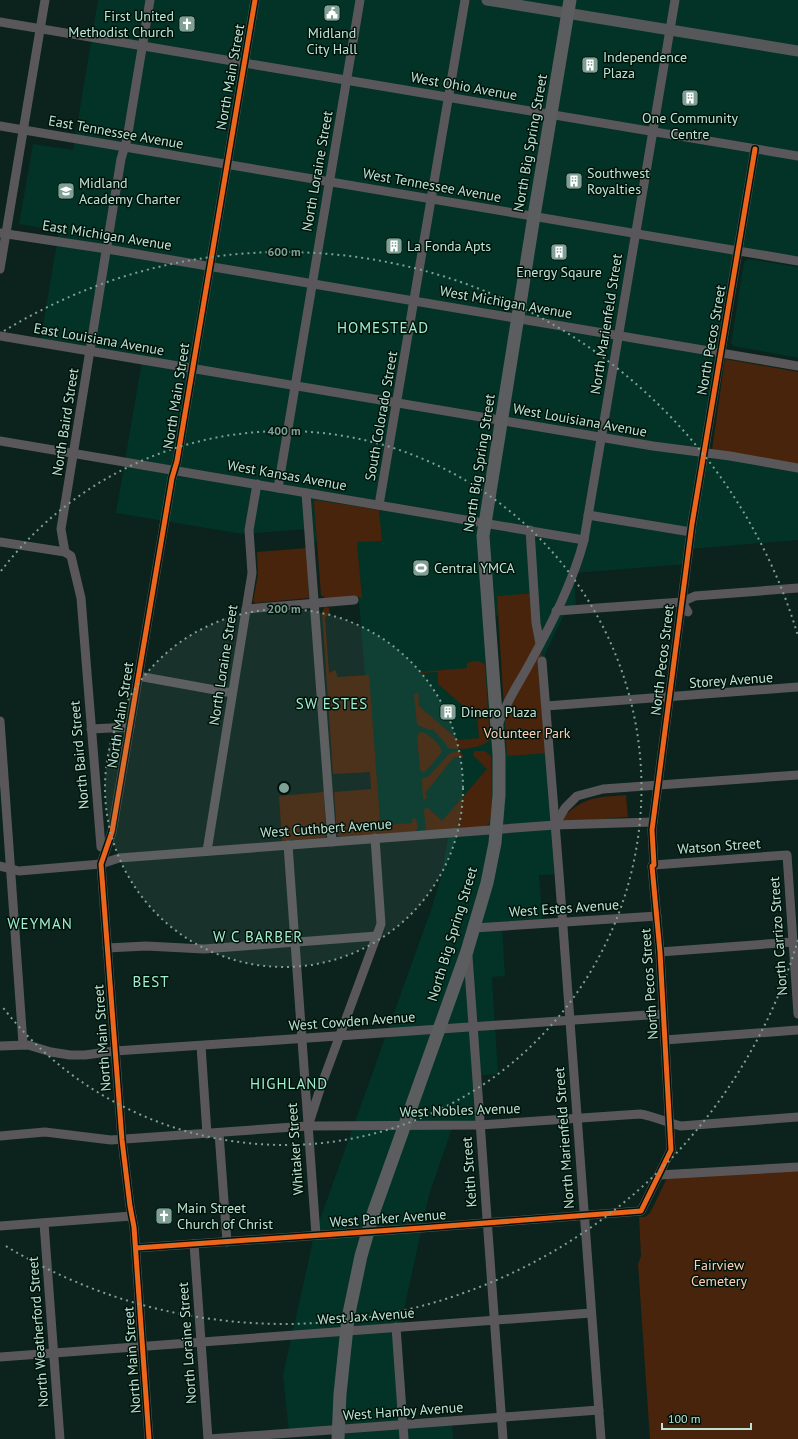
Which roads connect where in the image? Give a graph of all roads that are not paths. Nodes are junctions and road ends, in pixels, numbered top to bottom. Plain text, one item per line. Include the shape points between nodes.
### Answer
1 (45, 0) edge
2 (150, 0) edge
3 (255, 0) edge
4 (360, 0) edge
5 (465, 0) edge
6 (487, 0) edge
7 (570, 0) edge
8 (675, 0) edge
9 (568, 14) junction
10 (0, 22) edge
11 (41, 29) junction
12 (670, 30) junction
13 (142, 46) junction
14 (798, 51) edge
15 (244, 63) junction
16 (347, 80) junction
17 (449, 97) junction
18 (551, 114) junction
19 (0, 126) edge
20 (24, 130) junction
21 (652, 132) junction
22 (124, 147) junction
23 (755, 149) junction
24 (798, 156) edge
25 (227, 165) junction
26 (329, 182) junction
27 (432, 199) junction
28 (534, 216) junction
29 (3, 233) edge
30 (636, 233) junction
31 (107, 249) junction
32 (738, 250) junction
33 (798, 261) edge
34 (210, 266) junction
35 (0, 269) edge
36 (312, 283) junction
37 (414, 301) junction
38 (518, 318) junction
39 (618, 335) junction
40 (0, 336) edge
41 (91, 351) junction
42 (721, 352) junction
43 (798, 366) edge
44 (193, 369) junction
45 (295, 386) junction
46 (397, 404) junction
47 (501, 420) junction
48 (601, 438) junction
49 (0, 441) edge
50 (74, 453) junction
51 (704, 454) junction
52 (798, 468) edge
53 (174, 470) junction
54 (257, 484) junction
55 (278, 488) junction
56 (306, 493) junction
57 (379, 505) junction
58 (588, 515) junction
59 (485, 523) junction
60 (530, 530) junction
61 (691, 532) junction
62 (584, 540) junction
63 (0, 542) edge
64 (65, 552) junction
65 (798, 588) edge
66 (354, 600) dead end
67 (682, 602) junction
68 (314, 603) junction
69 (246, 609) junction
70 (556, 611) junction
71 (688, 612) dead end
72 (540, 644) junction
73 (542, 661) dead end
74 (138, 676) junction
75 (798, 687) edge
76 (232, 693) junction
77 (669, 696) junction
78 (546, 706) junction
79 (0, 721) edge
80 (498, 726) junction
81 (130, 727) junction
82 (91, 729) junction
83 (798, 775) edge
84 (658, 786) junction
85 (653, 822) junction
86 (497, 830) junction
87 (556, 830) junction
88 (376, 838) junction
89 (332, 842) junction
90 (288, 845) junction
91 (101, 847) dead end
92 (207, 851) junction
93 (787, 855) joint
94 (101, 864) junction
95 (654, 865) junction
96 (0, 866) edge
97 (10, 869) junction
98 (657, 916) junction
99 (562, 922) junction
100 (474, 928) junction
101 (377, 936) junction
102 (294, 942) junction
103 (793, 942) junction
104 (107, 948) junction
105 (467, 951) junction
106 (660, 952) junction
107 (663, 1014) junction
108 (798, 1014) edge
109 (570, 1020) junction
110 (473, 1027) junction
111 (439, 1029) junction
112 (798, 1030) edge
113 (340, 1036) junction
114 (302, 1039) junction
115 (665, 1040) junction
116 (23, 1044) junction
117 (0, 1046) edge
118 (201, 1046) junction
119 (115, 1051) junction
120 (798, 1117) edge
121 (577, 1118) junction
122 (670, 1124) junction
123 (480, 1125) junction
124 (308, 1126) junction
125 (405, 1126) junction
126 (219, 1133) junction
127 (207, 1134) junction
128 (0, 1136) edge
129 (122, 1140) junction
130 (798, 1167) edge
131 (659, 1175) junction
132 (641, 1211) joint
133 (584, 1215) junction
134 (132, 1216) junction
135 (44, 1223) junction
136 (487, 1223) junction
137 (0, 1226) edge
138 (368, 1231) junction
139 (316, 1235) junction
140 (227, 1242) junction
141 (194, 1244) junction
142 (136, 1248) junction
143 (591, 1313) junction
144 (494, 1320) junction
145 (396, 1328) junction
146 (347, 1331) junction
147 (201, 1342) junction
148 (143, 1346) junction
149 (53, 1353) junction
150 (0, 1357) edge
151 (599, 1410) junction
152 (502, 1418) junction
153 (403, 1425) junction
154 (338, 1434) edge
155 (60, 1439) edge
156 (150, 1439) edge
157 (209, 1439) edge
158 (404, 1439) edge
159 (503, 1439) edge
160 (601, 1439) edge

1 - 11 street
2 - 13 street, North Baird Street
3 - 15 street, North Main Street
4 - 16 street, North Loraine Street
5 - 17 street, South Colorado Street
6 - 9 main road
7 - 9 highway, North Big Spring Street
8 - 12 street, North Marienfeld Street
9 - 12 main road
9 - 18 highway, North Big Spring Street
10 - 11 street, West Ohio Avenue
11 - 13 street, West Ohio Avenue
11 - 20 street
12 - 14 main road
12 - 21 street, North Marienfeld Street
13 - 15 street, West Ohio Avenue
13 - 22 street, North Baird Street
15 - 16 street, West Ohio Avenue
15 - 25 street, North Main Street
16 - 17 street, West Ohio Avenue
16 - 26 street, North Loraine Street
17 - 18 street, West Ohio Avenue
17 - 27 street, South Colorado Street
18 - 21 street, West Ohio Avenue
18 - 28 highway, North Big Spring Street
19 - 20 street, East Tennessee Avenue
20 - 22 street, East Tennessee Avenue
20 - 29 street
21 - 23 street, West Ohio Avenue
21 - 30 street, North Marienfeld Street
22 - 25 street, East Tennessee Avenue
22 - 31 street, North Baird Street
23 - 24 street, West Ohio Avenue
23 - 32 street, North Pecos Street
25 - 26 street, West Tennessee Avenue
25 - 34 street, North Main Street
26 - 27 street, West Tennessee Avenue
26 - 36 street, North Loraine Street
27 - 28 street, West Tennessee Avenue
27 - 37 street, South Colorado Street
28 - 30 street, West Tennessee Avenue
28 - 38 highway, North Big Spring Street
29 - 31 street, East Michigan Avenue
29 - 35 street
30 - 32 street, West Tennessee Avenue
30 - 39 street, North Marienfeld Street
31 - 34 street, East Michigan Avenue
31 - 41 street, North Baird Street
32 - 33 street, West Tennessee Avenue
32 - 42 street, North Pecos Street
34 - 36 street, West Michigan Avenue
34 - 44 street, North Main Street
36 - 37 street, West Michigan Avenue
36 - 45 street, North Loraine Street
37 - 38 street, West Michigan Avenue
37 - 46 street, South Colorado Street
38 - 39 street, West Michigan Avenue
38 - 47 highway, North Big Spring Street
39 - 42 street, West Michigan Avenue
39 - 48 street, North Marienfeld Street
40 - 41 street, East Louisiana Avenue
41 - 44 street, East Louisiana Avenue
41 - 50 street, North Baird Street
42 - 43 street, West Michigan Avenue
42 - 51 street, North Pecos Street
44 - 45 street, West Louisiana Avenue
44 - 53 street, North Main Street
45 - 46 street, West Louisiana Avenue
45 - 55 street, North Loraine Street
46 - 47 street, West Louisiana Avenue
46 - 57 street, South Colorado Street
47 - 48 street, West Louisiana Avenue
47 - 59 highway, North Big Spring Street
48 - 51 street, West Louisiana Avenue
48 - 58 street, North Marienfeld Street
49 - 50 street, West Kansas Avenue
50 - 53 street, West Kansas Avenue
50 - 64 street, North Baird Street via 61,529
51 - 52 street, West Louisiana Avenue
51 - 61 street, North Pecos Street
53 - 54 street, West Kansas Avenue
53 - 74 street, North Main Street
54 - 55 street, West Kansas Avenue
54 - 69 street, North Loraine Street via 249,530 252,573
55 - 56 street, West Kansas Avenue
56 - 57 street, West Kansas Avenue
56 - 68 street
57 - 59 street, West Kansas Avenue
58 - 61 street
58 - 62 street, North Marienfeld Street
59 - 60 street, West Kansas Avenue
59 - 80 highway, North Big Spring Street via 483,536
60 - 62 street, West Kansas Avenue
60 - 72 street via 536,623
61 - 67 street, North Pecos Street
62 - 70 street, North Marienfeld Street
63 - 64 street
64 - 82 street, North Baird Street via 71,556 81,598
65 - 67 street via 695,596
66 - 68 street
67 - 70 street
67 - 71 street
67 - 77 street, North Pecos Street
68 - 69 street
68 - 89 street
69 - 76 street, North Loraine Street
70 - 72 street, North Marienfeld Street
72 - 80 street, North Marienfeld Street via 504,708
73 - 78 street, North Marienfeld Street
74 - 76 street
74 - 81 street, North Main Street
75 - 77 street, Storey Avenue
76 - 92 street, North Loraine Street
77 - 78 street, Storey Avenue
77 - 84 street, North Pecos Street
78 - 87 street, North Marienfeld Street
79 - 97 street
80 - 86 highway, North Big Spring Street
81 - 82 street
81 - 94 street, North Main Street via 112,832
82 - 91 street, North Baird Street
83 - 84 street
84 - 85 street, North Pecos Street
84 - 87 street via 603,790 577,796 565,808
85 - 87 street, West Cuthbert Avenue
85 - 95 street, North Pecos Street
86 - 87 street, West Cuthbert Avenue
86 - 88 street, West Cuthbert Avenue
86 - 100 highway, North Big Spring Street via 487,882
87 - 99 street, North Marienfeld Street
88 - 89 street, West Cuthbert Avenue
88 - 101 street via 381,924
89 - 90 street, West Cuthbert Avenue
90 - 92 street, West Cuthbert Avenue
90 - 102 street, Whitaker Street
92 - 94 street, West Cuthbert Avenue via 119,858
93 - 95 street, Watson Street
93 - 103 street, North Carrizo Street
94 - 97 street, West Cuthbert Avenue
94 - 104 street, North Main Street
95 - 98 street, North Pecos Street via 652,866
96 - 97 street, West Cuthbert Avenue
97 - 116 street
98 - 99 street, West Estes Avenue
98 - 106 street, North Pecos Street
99 - 100 street, West Estes Avenue
99 - 109 street, North Marienfeld Street
100 - 105 highway, North Big Spring Street
101 - 102 street
101 - 113 street
102 - 104 street via 204,949 146,946
102 - 114 street, Whitaker Street
103 - 106 street
103 - 108 street, North Carrizo Street
104 - 119 street, North Main Street
105 - 110 street, Keith Street
105 - 111 highway, North Big Spring Street
106 - 107 street, North Pecos Street
107 - 109 street, West Cowden Avenue
107 - 115 street, North Pecos Street
109 - 110 street, West Cowden Avenue
109 - 121 street, North Marienfeld Street
110 - 111 street, West Cowden Avenue
110 - 123 street, Keith Street
111 - 113 street, West Cowden Avenue
111 - 125 highway, North Big Spring Street
112 - 115 street
113 - 114 street, West Cowden Avenue
113 - 124 street
114 - 118 street, West Cowden Avenue
114 - 124 street, Whitaker Street
115 - 122 street, North Pecos Street
116 - 117 street
116 - 119 street, West Cowden Avenue via 70,1055
118 - 119 street, West Cowden Avenue
118 - 127 street
119 - 129 street, North Main Street
120 - 122 street, West Nobles Avenue via 681,1126
121 - 122 street, West Nobles Avenue via 640,1114
121 - 123 street, West Nobles Avenue
121 - 133 street, North Marienfeld Street
122 - 131 street, North Pecos Street via 672,1150
123 - 125 street, West Nobles Avenue
123 - 136 street, Keith Street
124 - 125 street, West Nobles Avenue
124 - 126 street, West Nobles Avenue
124 - 139 street, Whitaker Street
125 - 138 highway, North Big Spring Street
126 - 127 street, West Nobles Avenue
126 - 140 street
127 - 129 street, West Nobles Avenue
128 - 129 street, West Nobles Avenue via 45,1132
129 - 134 street, North Main Street
130 - 131 street
131 - 132 street, North Pecos Street
132 - 133 street, West Parker Avenue
133 - 136 street, West Parker Avenue
133 - 143 street, North Marienfeld Street
134 - 135 street
134 - 142 street, North Main Street
135 - 137 street
135 - 149 street, North Weatherford Street
136 - 138 street, West Parker Avenue
136 - 144 street, Keith Street
138 - 139 street, West Parker Avenue
138 - 146 highway, North Big Spring Street
139 - 140 street, West Parker Avenue
140 - 141 street, West Parker Avenue
141 - 142 street, West Parker Avenue
141 - 147 street, North Loraine Street
142 - 148 street, North Main Street
143 - 144 street, West Jax Avenue
143 - 151 street, North Marienfeld Street
144 - 145 street, West Jax Avenue
144 - 152 street, Keith Street
145 - 146 street, West Jax Avenue
145 - 153 street
146 - 147 street, West Jax Avenue
146 - 154 highway, North Big Spring Street
147 - 148 street, West Jax Avenue
147 - 157 street, North Loraine Street
148 - 149 street, West Jax Avenue
148 - 156 street, North Main Street
149 - 150 street, West Jax Avenue
149 - 155 street, North Weatherford Street
151 - 152 street, West Hamby Avenue
151 - 160 street, North Marienfeld Street
152 - 153 street, West Hamby Avenue
152 - 159 street, Keith Street
153 - 154 street, West Hamby Avenue
153 - 158 street
154 - 157 street, West Hamby Avenue

